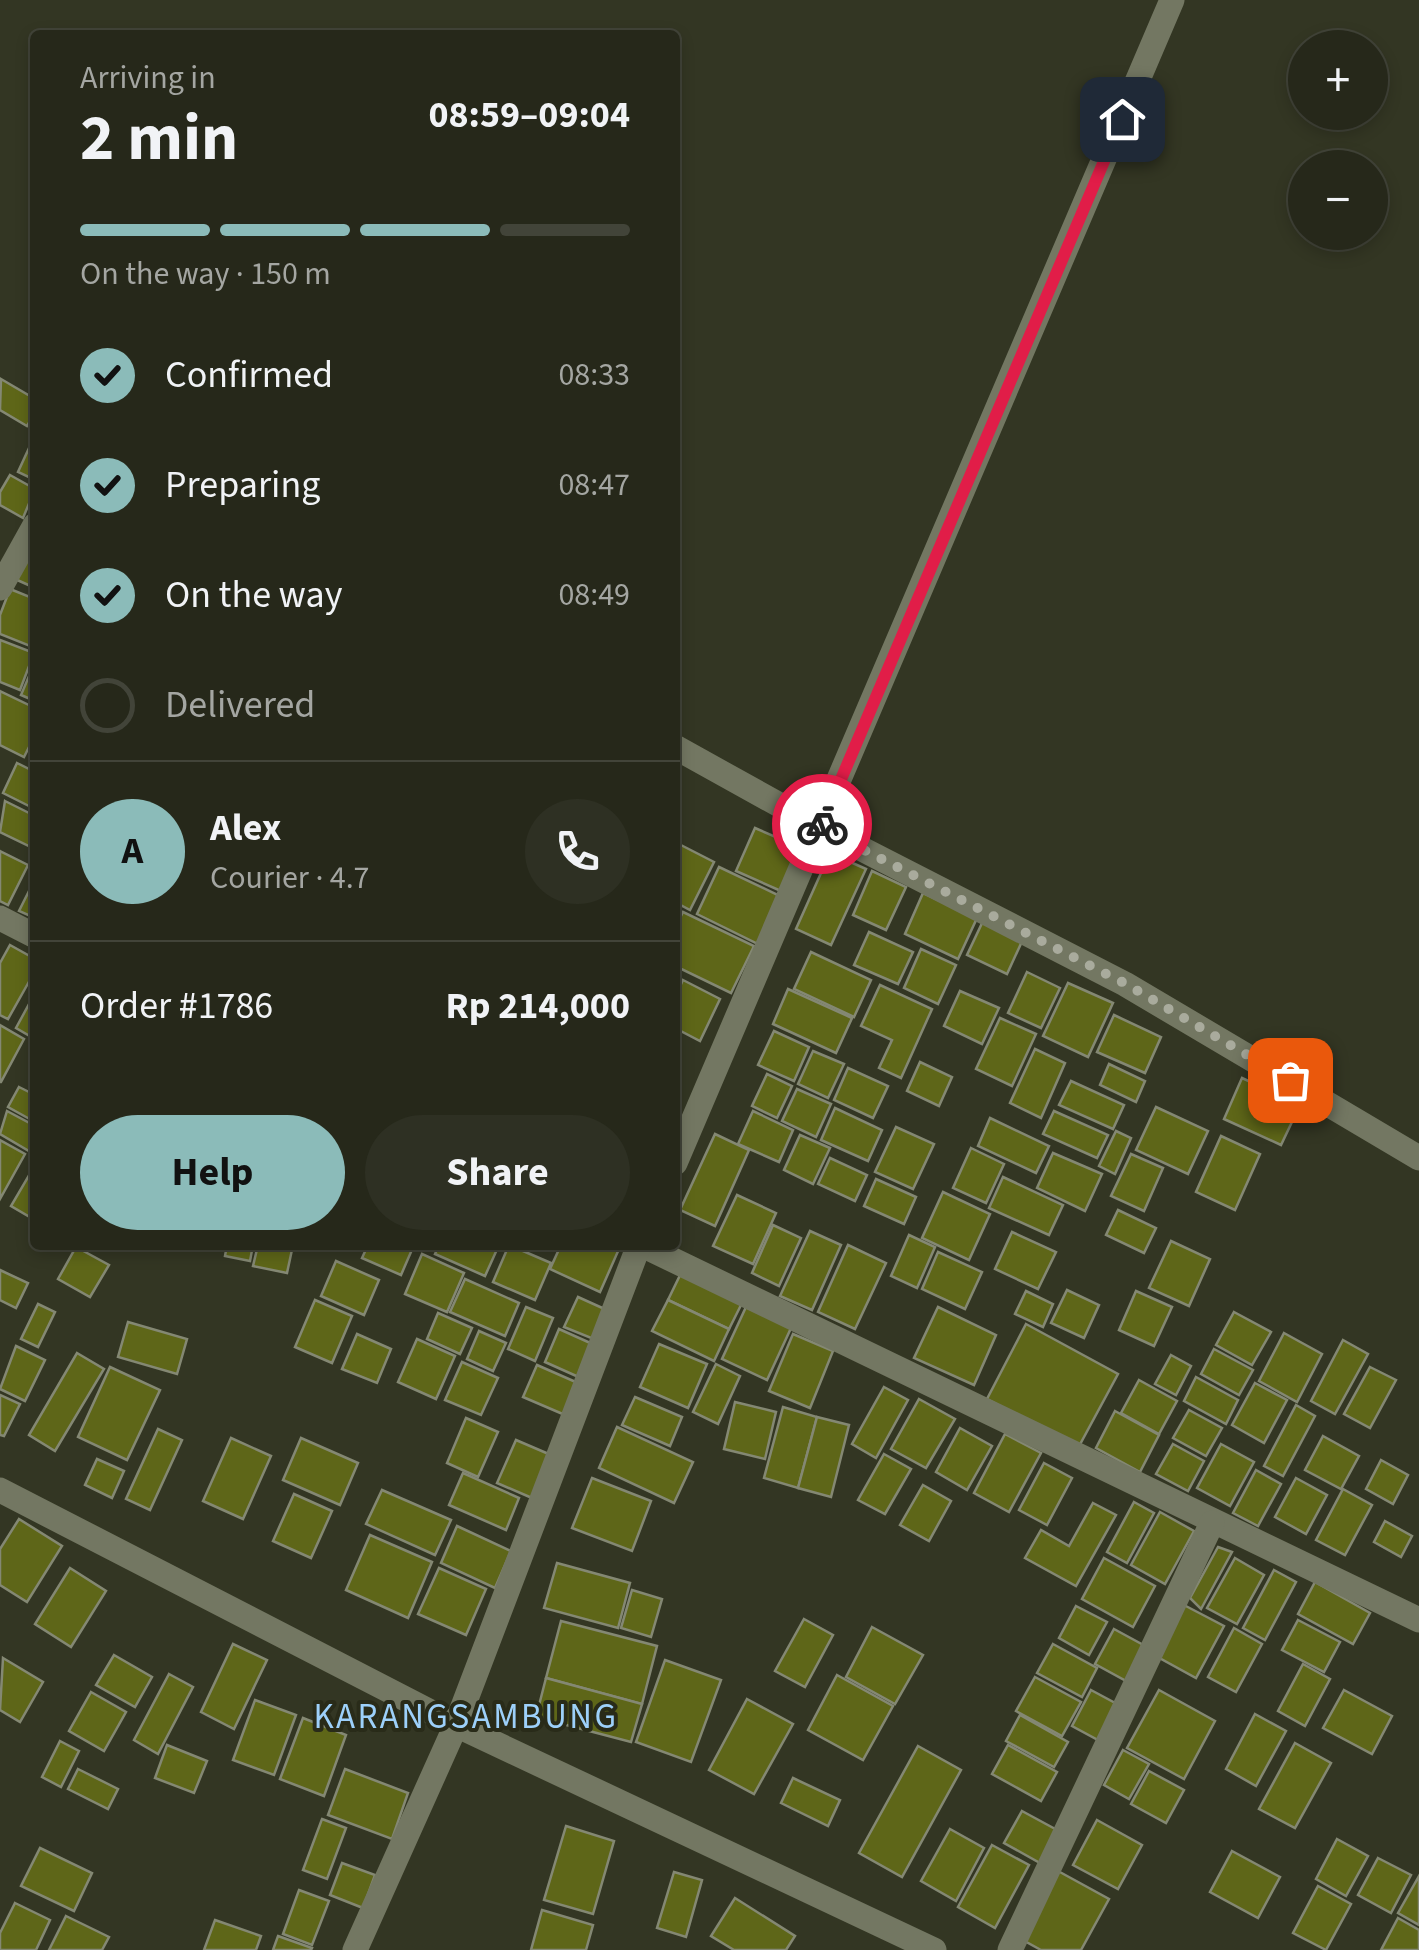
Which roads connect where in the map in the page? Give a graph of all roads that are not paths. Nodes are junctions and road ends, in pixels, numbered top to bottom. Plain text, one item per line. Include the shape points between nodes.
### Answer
1 (1172, 0) edge
2 (30, 534) edge
3 (0, 588) edge
4 (680, 750) edge
5 (821, 828) junction
6 (0, 918) edge
7 (30, 933) edge
8 (680, 1152) edge
9 (1419, 1158) edge
10 (639, 1250) edge
11 (651, 1250) edge
12 (0, 1490) edge
13 (1212, 1524) junction
14 (1419, 1620) edge
15 (456, 1725) junction
16 (355, 1950) edge
17 (934, 1950) edge
18 (1010, 1950) edge

1 - 5 street
2 - 3 street
4 - 5 street
5 - 8 street
5 - 9 street via 1126,984
6 - 7 street
10 - 15 street
11 - 13 street
12 - 15 street
13 - 14 street
13 - 18 street
15 - 16 street
15 - 17 street

